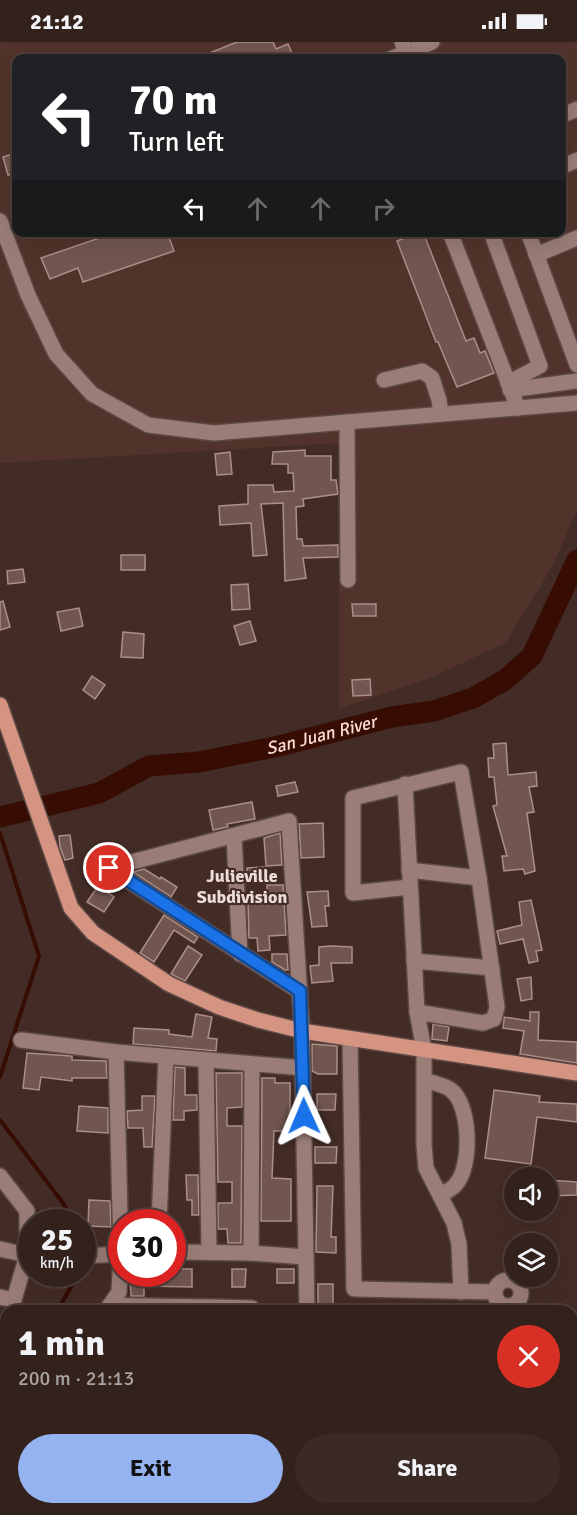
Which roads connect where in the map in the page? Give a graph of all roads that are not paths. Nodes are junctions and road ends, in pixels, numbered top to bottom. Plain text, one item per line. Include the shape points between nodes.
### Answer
1 (432, 42) edge
2 (402, 53) edge
3 (0, 221) edge
4 (452, 237) edge
5 (493, 237) edge
6 (530, 237) edge
7 (577, 238) edge
8 (536, 255) junction
9 (577, 365) edge
10 (384, 380) dead end
11 (577, 381) edge
12 (509, 386) junction
13 (577, 403) edge
14 (518, 408) junction
15 (441, 414) junction
16 (347, 422) junction
17 (348, 580) dead end
18 (0, 705) edge
19 (405, 784) junction
20 (234, 836) junction
21 (409, 870) junction
22 (479, 878) junction
23 (410, 887) junction
24 (240, 954) junction
25 (414, 961) junction
26 (492, 968) junction
27 (300, 991) junction
28 (417, 1012) junction
29 (302, 1031) junction
30 (350, 1038) junction
31 (21, 1040) dead end
32 (424, 1050) junction
33 (116, 1052) junction
34 (166, 1057) junction
35 (206, 1061) junction
36 (252, 1065) junction
37 (303, 1068) junction
38 (577, 1073) edge
39 (424, 1080) junction
40 (0, 1176) edge
41 (440, 1195) junction
42 (25, 1209) edge
43 (120, 1209) edge
44 (160, 1209) edge
45 (0, 1249) edge
46 (186, 1252) edge
47 (209, 1252) junction
48 (18, 1253) edge
49 (251, 1253) junction
50 (306, 1257) junction
51 (18, 1287) edge
52 (119, 1287) edge
53 (461, 1292) junction
54 (495, 1292) dead end
55 (0, 1297) edge
56 (110, 1305) edge
57 (307, 1305) edge

1 - 2 street
3 - 16 street via 56,354 92,394 147,425 213,433
4 - 12 street
5 - 12 street via 540,366
6 - 8 street
7 - 8 street
8 - 9 street
10 - 15 street via 422,371 432,378
11 - 12 street
12 - 14 street
13 - 14 street
14 - 15 street
15 - 16 street
16 - 17 street
18 - 29 main road via 71,908 93,933 169,984 219,1007
19 - 21 street
19 - 22 street via 461,772
19 - 23 street via 353,798 353,893
20 - 24 street
20 - 24 street via 109,868
20 - 27 street via 289,821
21 - 22 street
21 - 23 street
22 - 26 street
23 - 25 street
24 - 27 street
25 - 26 street
25 - 28 street
26 - 28 street via 497,1006 494,1019 483,1023
27 - 29 street
28 - 32 street
29 - 30 main road
29 - 37 street
30 - 32 main road
30 - 53 street via 354,1289
31 - 33 street
32 - 38 main road
32 - 39 street
33 - 34 street
33 - 43 street
34 - 35 street
34 - 44 street
35 - 36 street
35 - 47 street
36 - 37 street
36 - 49 street
37 - 50 street
39 - 41 street via 426,1168
39 - 41 street via 451,1089 459,1099 468,1133 457,1184
40 - 42 street
41 - 53 street via 459,1244
45 - 48 street
46 - 47 street
47 - 49 street
49 - 50 street
50 - 57 street
51 - 55 street via 14,1300
52 - 56 street
53 - 54 street

